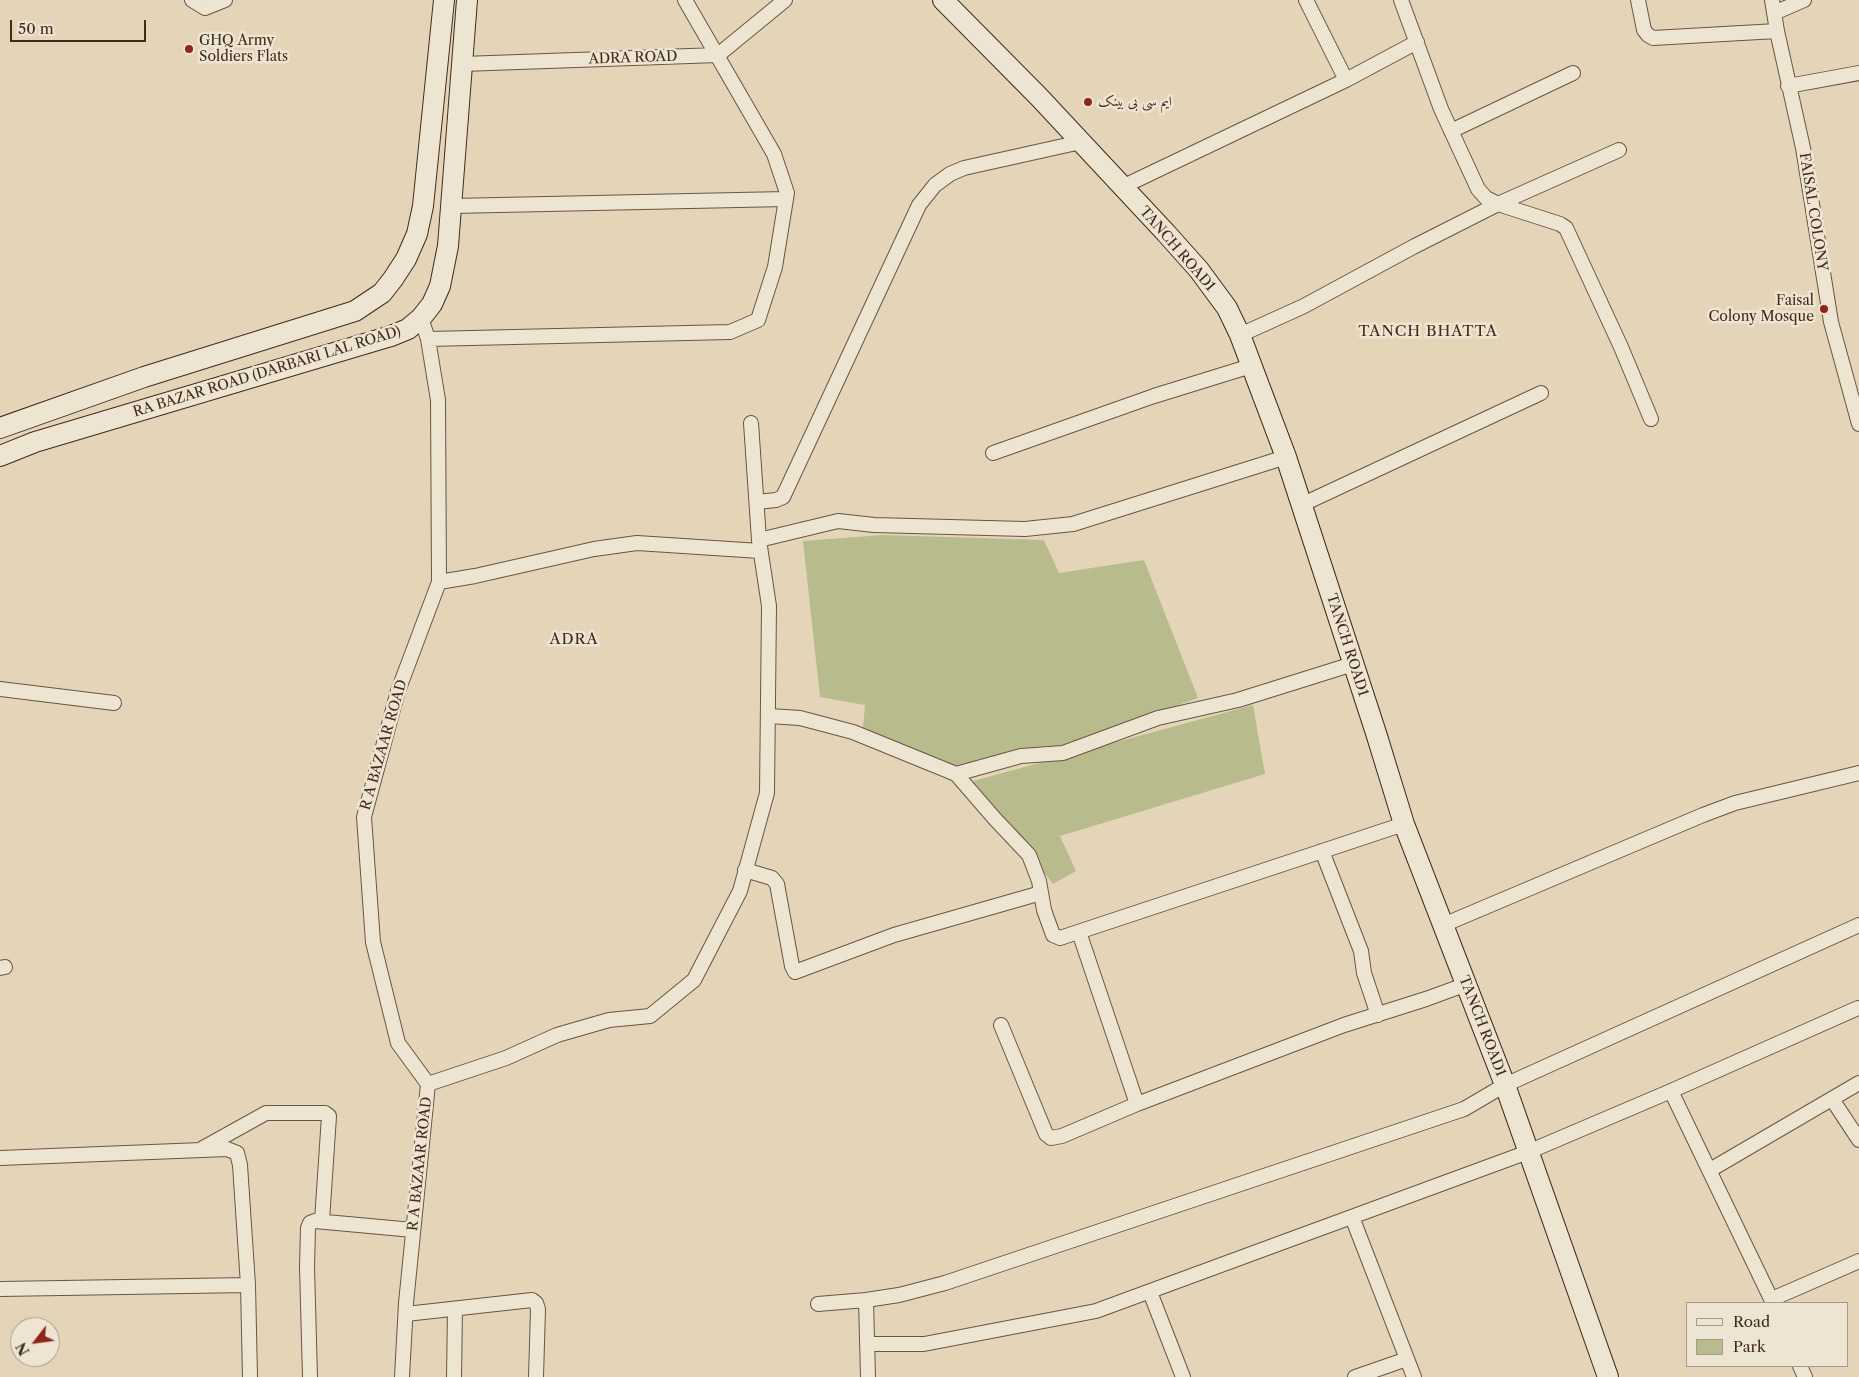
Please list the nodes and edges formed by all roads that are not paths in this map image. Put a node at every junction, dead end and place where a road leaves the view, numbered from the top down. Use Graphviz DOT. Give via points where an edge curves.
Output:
graph roads {
  1 [pos="192,0"];
  2 [pos="225,0"];
  3 [pos="468,0"];
  4 [pos="685,0"];
  5 [pos="784,0"];
  6 [pos="943,0"];
  7 [pos="1306,0"];
  8 [pos="1401,0"];
  9 [pos="1638,0"];
  10 [pos="1804,0"];
  11 [pos="443,1"];
  12 [pos="1773,6"];
  13 [pos="1777,31"];
  14 [pos="1417,42"];
  15 [pos="718,55"];
  16 [pos="462,64"];
  17 [pos="1573,73"];
  18 [pos="1859,73"];
  19 [pos="1346,80"];
  20 [pos="1788,86"];
  21 [pos="1451,131"];
  22 [pos="1080,142"];
  23 [pos="1619,150"];
  24 [pos="1122,187"];
  25 [pos="786,199"];
  26 [pos="1498,204"];
  27 [pos="451,206"];
  28 [pos="421,318"];
  29 [pos="1240,335"];
  30 [pos="428,339"];
  31 [pos="1251,366"];
  32 [pos="1541,393"];
  33 [pos="1651,418"];
  34 [pos="751,423"];
  35 [pos="1859,424"];
  36 [pos="0,428"];
  37 [pos="992,453"];
  38 [pos="0,456"];
  39 [pos="1286,456"];
  40 [pos="756,502"];
  41 [pos="1301,505"];
  42 [pos="760,545"];
  43 [pos="439,582"];
  44 [pos="1353,664"];
  45 [pos="0,689"];
  46 [pos="114,703"];
  47 [pos="769,716"];
  48 [pos="1859,773"];
  49 [pos="956,774"];
  50 [pos="1404,824"];
  51 [pos="1322,851"];
  52 [pos="745,870"];
  53 [pos="1041,893"];
  54 [pos="1443,925"];
  55 [pos="1859,925"];
  56 [pos="1079,932"];
  57 [pos="1467,984"];
  58 [pos="1858,1008"];
  59 [pos="1378,1015"];
  60 [pos="1001,1025"];
  61 [pos="1859,1083"];
  62 [pos="428,1084"];
  63 [pos="1505,1085"];
  64 [pos="1671,1092"];
  65 [pos="1832,1099"];
  66 [pos="1137,1104"];
  67 [pos="1859,1140"];
  68 [pos="200,1150"];
  69 [pos="1528,1152"];
  70 [pos="0,1158"];
  71 [pos="1710,1170"];
  72 [pos="1352,1217"];
  73 [pos="322,1222"];
  74 [pos="414,1230"];
  75 [pos="1859,1261"];
  76 [pos="248,1285"];
  77 [pos="0,1289"];
  78 [pos="1150,1292"];
  79 [pos="866,1300"];
  80 [pos="1772,1301"];
  81 [pos="818,1304"];
  82 [pos="454,1308"];
  83 [pos="406,1314"];
  84 [pos="867,1344"];
  85 [pos="1407,1358"];
  86 [pos="250,1377"];
  87 [pos="310,1377"];
  88 [pos="402,1377"];
  89 [pos="454,1377"];
  90 [pos="536,1377"];
  91 [pos="868,1377"];
  92 [pos="1183,1377"];
  93 [pos="1355,1377"];
  94 [pos="1414,1377"];
  95 [pos="1608,1377"];
  1 -- 2 [label="street" via="205,8"];
  3 -- 16 [label="street, RA BAZAR ROAD (DARBARI LAL ROAD)"];
  4 -- 15 [label="street"];
  5 -- 15 [label="street"];
  6 -- 22 [label="street, TANCH ROAD1"];
  7 -- 19 [label="street"];
  8 -- 14 [label="street"];
  9 -- 13 [label="street" via="1644,30 1653,38"];
  10 -- 12 [label="street"];
  11 -- 36 [label="street" via="424,206 418,234 406,259 382,293 355,311 144,377"];
  12 -- 13 [label="street, FAISAL COLONY"];
  13 -- 20 [label="street, FAISAL COLONY"];
  14 -- 19 [label="street"];
  14 -- 21 [label="street"];
  15 -- 16 [label="street, ADRA ROAD"];
  15 -- 25 [label="street" via="774,154 787,192"];
  16 -- 27 [label="street, RA BAZAR ROAD (DARBARI LAL ROAD)"];
  17 -- 21 [label="street"];
  18 -- 20 [label="street"];
  19 -- 24 [label="street"];
  20 -- 35 [label="street, FAISAL COLONY" via="1803,148 1831,322"];
  21 -- 26 [label="street" via="1478,189"];
  22 -- 24 [label="street, TANCH ROAD1"];
  22 -- 40 [label="street" via="964,168 935,185 919,205 783,497"];
  23 -- 26 [label="street"];
  24 -- 29 [label="street, TANCH ROAD1" via="1199,270 1227,308"];
  25 -- 27 [label="street"];
  25 -- 30 [label="street" via="774,267 758,320 730,332"];
  26 -- 29 [label="street" via="1304,306"];
  26 -- 33 [label="street" via="1566,228"];
  27 -- 28 [label="street, RA BAZAR ROAD (DARBARI LAL ROAD)" via="440,286"];
  28 -- 30 [label="street, R A BAZAAR ROAD"];
  28 -- 38 [label="street, RA BAZAR ROAD (DARBARI LAL ROAD)" via="408,329 391,336 34,442"];
  29 -- 31 [label="street, TANCH ROAD1"];
  30 -- 43 [label="street, R A BAZAAR ROAD" via="438,400"];
  31 -- 37 [label="street"];
  31 -- 39 [label="street, TANCH ROAD1"];
  32 -- 41 [label="street"];
  34 -- 40 [label="street"];
  39 -- 41 [label="street, TANCH ROAD1"];
  39 -- 42 [label="street" via="1073,524 1025,529 838,521"];
  40 -- 42 [label="street"];
  41 -- 44 [label="street, TANCH ROAD1"];
  42 -- 43 [label="street" via="637,543"];
  42 -- 47 [label="street" via="769,606"];
  43 -- 62 [label="street, R A BAZAAR ROAD" via="398,691 364,817 373,942 398,1043"];
  44 -- 49 [label="street" via="1238,700 1158,718 1063,753 1020,756"];
  44 -- 50 [label="street, TANCH ROAD1"];
  45 -- 46 [label="street"];
  47 -- 49 [label="street" via="800,718 853,732"];
  47 -- 52 [label="street" via="767,793"];
  48 -- 54 [label="street" via="1703,814"];
  49 -- 53 [label="street" via="1029,855"];
  50 -- 51 [label="street"];
  50 -- 54 [label="street, TANCH ROAD1"];
  51 -- 56 [label="street"];
  51 -- 59 [label="street" via="1361,951 1364,973"];
  52 -- 53 [label="street" via="772,878 777,884 795,972 894,935"];
  52 -- 62 [label="street" via="740,891 694,980 650,1016 608,1020 557,1035 506,1058"];
  53 -- 56 [label="street" via="1054,935 1060,938"];
  54 -- 57 [label="street, TANCH ROAD1"];
  55 -- 63 [label="street"];
  56 -- 66 [label="street"];
  57 -- 59 [label="street"];
  57 -- 63 [label="street, TANCH ROAD1"];
  58 -- 64 [label="street"];
  59 -- 66 [label="street"];
  60 -- 66 [label="street" via="1046,1134 1052,1138"];
  61 -- 65 [label="street"];
  62 -- 74 [label="street, R A BAZAAR ROAD"];
  63 -- 69 [label="street, TANCH ROAD1"];
  63 -- 79 [label="street" via="1464,1108 964,1277 899,1295"];
  64 -- 69 [label="street"];
  64 -- 71 [label="street"];
  65 -- 67 [label="street"];
  65 -- 71 [label="street"];
  68 -- 70 [label="street"];
  68 -- 73 [label="street" via="266,1113 325,1113 329,1116"];
  68 -- 76 [label="street" via="226,1149 237,1153"];
  69 -- 72 [label="street"];
  69 -- 95 [label="street, TANCH ROAD1"];
  71 -- 80 [label="street"];
  72 -- 78 [label="street"];
  72 -- 85 [label="street"];
  73 -- 74 [label="street"];
  73 -- 87 [label="street" via="310,1223 308,1228"];
  74 -- 83 [label="street, R A BAZAAR ROAD"];
  75 -- 80 [label="street"];
  76 -- 77 [label="street"];
  76 -- 86 [label="street"];
  78 -- 84 [label="street" via="1096,1311 924,1344"];
  78 -- 92 [label="street"];
  79 -- 81 [label="street"];
  79 -- 84 [label="street"];
  82 -- 83 [label="street"];
  82 -- 89 [label="street"];
  82 -- 90 [label="street" via="532,1300 536,1303"];
  83 -- 88 [label="street, R A BAZAAR ROAD"];
  84 -- 91 [label="street"];
  85 -- 93 [label="street"];
  85 -- 94 [label="street"];
}
